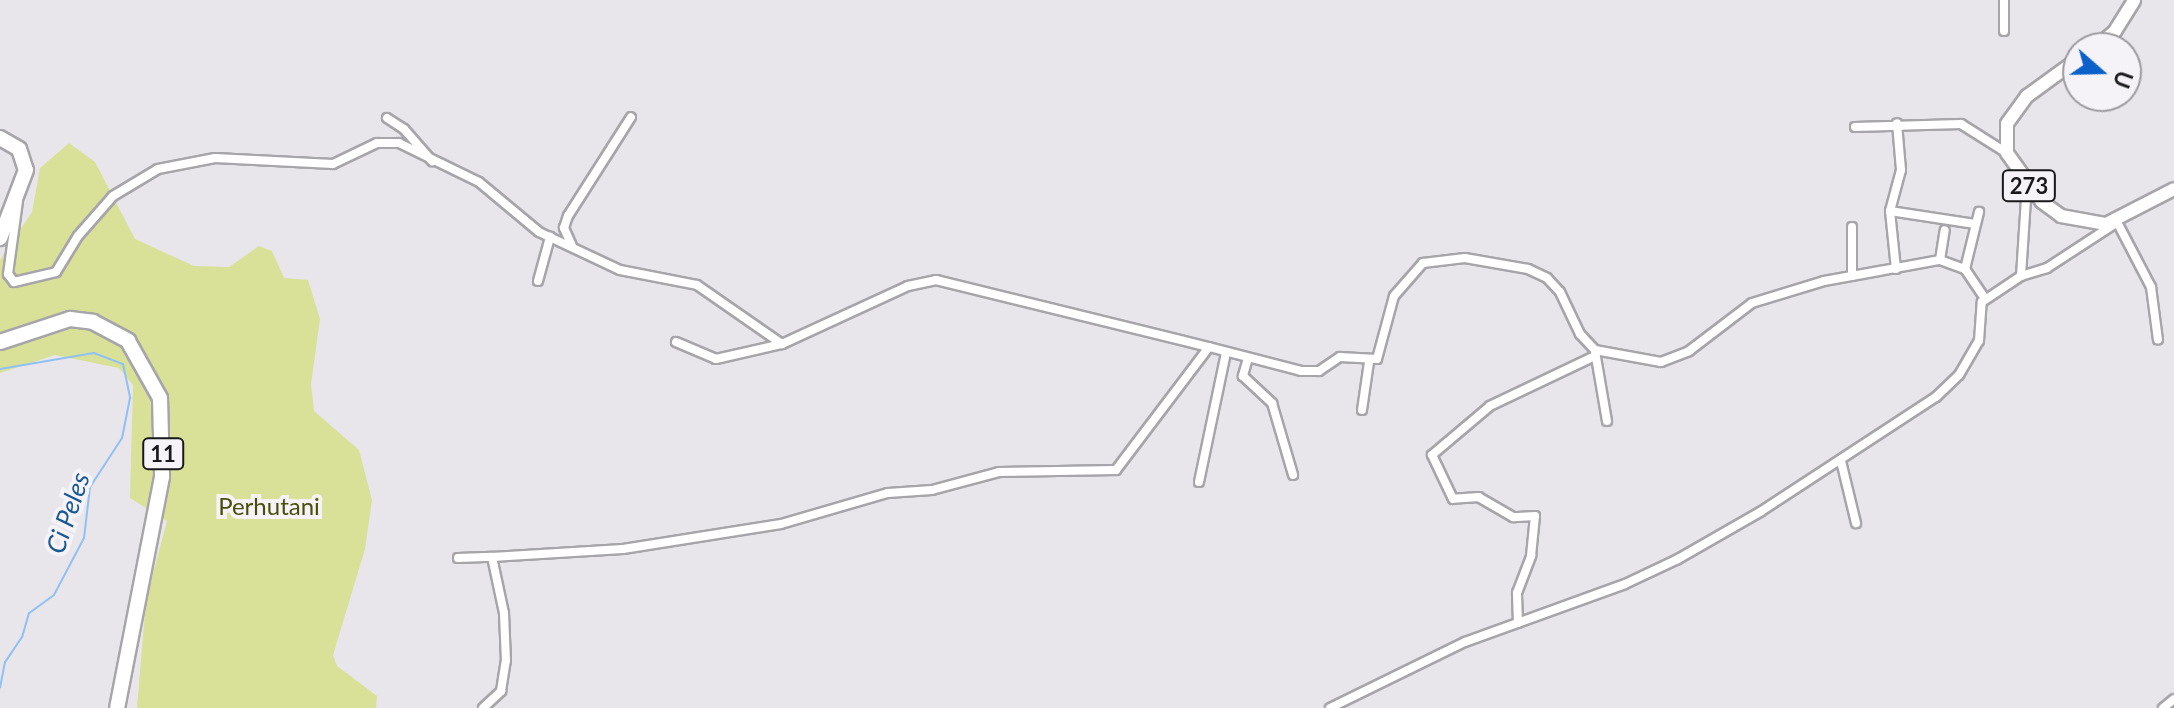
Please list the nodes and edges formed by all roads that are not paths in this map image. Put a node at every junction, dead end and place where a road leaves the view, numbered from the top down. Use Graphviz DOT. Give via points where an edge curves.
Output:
graph roads {
  1 [pos="2004,0"];
  2 [pos="2134,0"];
  3 [pos="2004,31"];
  4 [pos="2114,32"];
  5 [pos="2062,71"];
  6 [pos="631,117"];
  7 [pos="387,118"];
  8 [pos="1897,123"];
  9 [pos="1855,127"];
  10 [pos="0,138"];
  11 [pos="2007,153"];
  12 [pos="435,165"];
  13 [pos="2027,183"];
  14 [pos="2174,189"];
  15 [pos="18,201"];
  16 [pos="1890,211"];
  17 [pos="1979,212"];
  18 [pos="2117,221"];
  19 [pos="1975,224"];
  20 [pos="1852,227"];
  21 [pos="1945,230"];
  22 [pos="550,237"];
  23 [pos="0,238"];
  24 [pos="572,246"];
  25 [pos="1940,260"];
  26 [pos="1896,269"];
  27 [pos="1965,269"];
  28 [pos="1852,276"];
  29 [pos="2021,276"];
  30 [pos="538,281"];
  31 [pos="1985,299"];
  32 [pos="2158,340"];
  33 [pos="0,342"];
  34 [pos="676,342"];
  35 [pos="782,344"];
  36 [pos="1209,347"];
  37 [pos="1226,353"];
  38 [pos="1595,353"];
  39 [pos="1248,358"];
  40 [pos="1369,362"];
  41 [pos="1362,410"];
  42 [pos="1607,421"];
  43 [pos="1841,461"];
  44 [pos="1293,475"];
  45 [pos="1199,482"];
  46 [pos="1856,523"];
  47 [pos="492,557"];
  48 [pos="458,558"];
  49 [pos="1518,623"];
  50 [pos="2174,699"];
  51 [pos="117,708"];
  52 [pos="483,708"];
  53 [pos="1330,708"];
  54 [pos="2163,708"];
  1 -- 3 [label="street"];
  2 -- 4 [label="main road"];
  5 -- 11 [label="main road, 273" via="2015,108 2007,124"];
  6 -- 24 [label="street" via="568,216 564,228"];
  7 -- 12 [label="street" via="404,129"];
  8 -- 9 [label="street"];
  8 -- 11 [label="street" via="1961,124"];
  8 -- 16 [label="street" via="1901,170"];
  10 -- 15 [label="highway" via="19,149 26,161"];
  11 -- 13 [label="main road, 273"];
  12 -- 15 [label="street" via="392,143 377,143 333,164 215,158 158,169 113,196 56,272 14,282 8,274"];
  12 -- 22 [label="street" via="479,182 499,203"];
  13 -- 18 [label="main road, 273" via="2055,213 2092,222"];
  13 -- 29 [label="street"];
  14 -- 18 [label="main road"];
  15 -- 23 [label="highway"];
  16 -- 19 [label="street"];
  16 -- 26 [label="street"];
  17 -- 19 [label="street"];
  18 -- 29 [label="street" via="2047,268"];
  18 -- 32 [label="street" via="2151,287"];
  19 -- 27 [label="street"];
  20 -- 28 [label="street"];
  21 -- 25 [label="street"];
  22 -- 24 [label="street"];
  22 -- 30 [label="street"];
  24 -- 35 [label="street" via="620,270 697,285"];
  25 -- 26 [label="street"];
  25 -- 27 [label="street"];
  26 -- 28 [label="street"];
  27 -- 31 [label="street"];
  28 -- 38 [label="street" via="1771,294 1669,360"];
  29 -- 31 [label="street"];
  31 -- 43 [label="street" via="1979,341 1959,375 1936,397"];
  33 -- 51 [label="highway, 11" via="70,319 93,322 128,341 160,398 162,477"];
  34 -- 35 [label="street" via="716,359"];
  35 -- 36 [label="street" via="908,286 936,280"];
  36 -- 37 [label="street"];
  36 -- 47 [label="street" via="1116,470 999,472 932,490 888,493 781,524 623,549"];
  37 -- 39 [label="street"];
  37 -- 45 [label="street"];
  38 -- 40 [label="street" via="1547,278 1510,263 1465,258 1413,268 1394,296 1382,350"];
  38 -- 42 [label="street"];
  38 -- 49 [label="street" via="1490,406 1432,455 1453,499 1476,496 1513,517 1534,516 1531,556 1517,593"];
  39 -- 40 [label="street" via="1310,371 1322,370 1340,357"];
  39 -- 44 [label="street" via="1243,376 1272,403"];
  40 -- 41 [label="street"];
  43 -- 46 [label="street"];
  43 -- 49 [label="street" via="1658,569"];
  47 -- 48 [label="street"];
  47 -- 52 [label="street" via="504,613 506,661 501,691"];
  49 -- 53 [label="street" via="1452,648"];
  50 -- 54 [label="street"];
}
